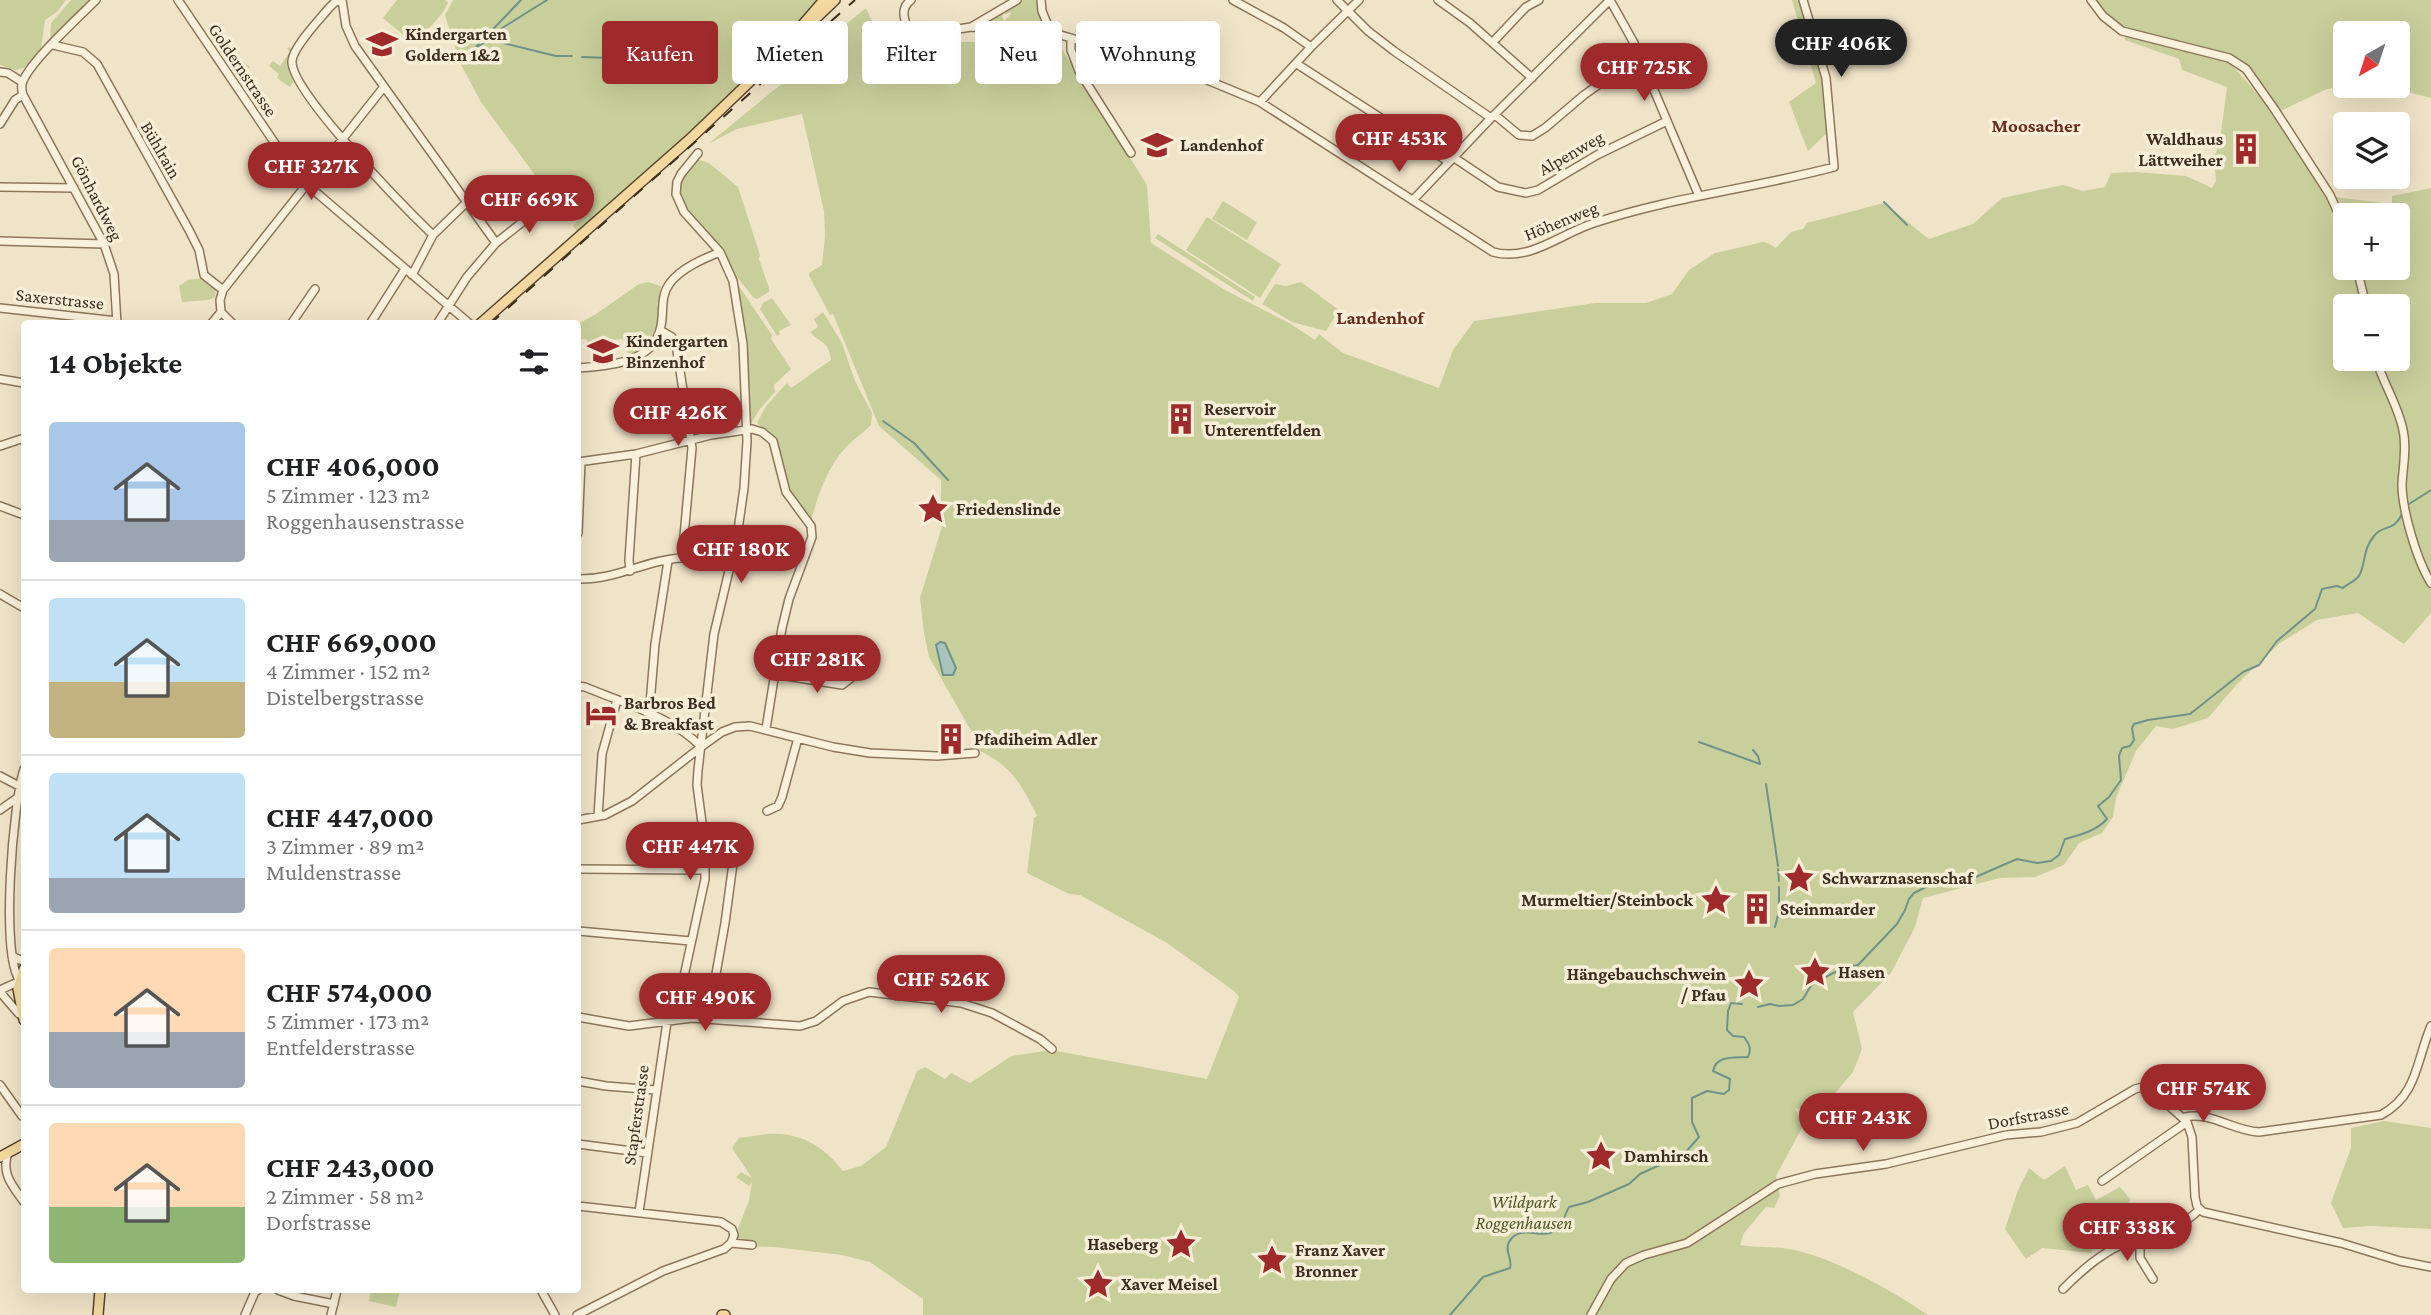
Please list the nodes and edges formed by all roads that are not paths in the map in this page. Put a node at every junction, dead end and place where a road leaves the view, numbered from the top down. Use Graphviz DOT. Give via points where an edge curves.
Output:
graph roads {
  1 [pos="96,0"];
  2 [pos="178,0"];
  3 [pos="342,0"];
  4 [pos="824,0"];
  5 [pos="835,0"];
  6 [pos="911,0"];
  7 [pos="1017,0"];
  8 [pos="1041,0"];
  9 [pos="1233,0"];
  10 [pos="1337,0"];
  11 [pos="1359,0"];
  12 [pos="1438,0"];
  13 [pos="1539,0"];
  14 [pos="1610,0"];
  15 [pos="1803,0"];
  16 [pos="2091,0"];
  17 [pos="1527,2"];
  18 [pos="1348,11"];
  19 [pos="807,21"];
  20 [pos="814,21"];
  21 [pos="906,21"];
  22 [pos="1046,21"];
  23 [pos="971,27"];
  24 [pos="975,27"];
  25 [pos="961,28"];
  26 [pos="1062,36"];
  27 [pos="1071,38"];
  28 [pos="1493,43"];
  29 [pos="53,45"];
  30 [pos="1311,47"];
  31 [pos="1640,55"];
  32 [pos="1297,64"];
  33 [pos="0,72"];
  34 [pos="1532,78"];
  35 [pos="22,82"];
  36 [pos="746,84"];
  37 [pos="383,88"];
  38 [pos="23,95"];
  39 [pos="1260,102"];
  40 [pos="1493,116"];
  41 [pos="1667,121"];
  42 [pos="0,124"];
  43 [pos="342,139"];
  44 [pos="698,153"];
  45 [pos="1131,153"];
  46 [pos="1451,159"];
  47 [pos="306,186"];
  48 [pos="0,187"];
  49 [pos="74,188"];
  50 [pos="1699,196"];
  51 [pos="1413,200"];
  52 [pos="466,203"];
  53 [pos="2334,203"];
  54 [pos="545,204"];
  55 [pos="433,235"];
  56 [pos="0,241"];
  57 [pos="496,243"];
  58 [pos="104,244"];
  59 [pos="720,252"];
  60 [pos="405,270"];
  61 [pos="412,275"];
  62 [pos="314,289"];
  63 [pos="223,290"];
  64 [pos="449,306"];
  65 [pos="0,308"];
  66 [pos="221,312"];
  67 [pos="100,320"];
  68 [pos="117,320"];
  69 [pos="214,320"];
  70 [pos="229,320"];
  71 [pos="294,320"];
  72 [pos="373,320"];
  73 [pos="440,320"];
  74 [pos="465,320"];
  75 [pos="485,320"];
  76 [pos="660,330"];
  77 [pos="581,368"];
  78 [pos="2381,371"];
  79 [pos="0,379"];
  80 [pos="21,382"];
  81 [pos="747,430"];
  82 [pos="21,439"];
  83 [pos="691,440"];
  84 [pos="0,446"];
  85 [pos="636,454"];
  86 [pos="581,462"];
  87 [pos="0,506"];
  88 [pos="21,514"];
  89 [pos="682,558"];
  90 [pos="668,561"];
  91 [pos="731,565"];
  92 [pos="630,571"];
  93 [pos="581,579"];
  94 [pos="2431,583"];
  95 [pos="0,594"];
  96 [pos="21,606"];
  97 [pos="774,674"];
  98 [pos="851,678"];
  99 [pos="581,687"];
  100 [pos="617,700"];
  101 [pos="646,712"];
  102 [pos="766,729"];
  103 [pos="798,738"];
  104 [pos="701,747"];
  105 [pos="975,753"];
  106 [pos="0,776"];
  107 [pos="21,779"];
  108 [pos="19,786"];
  109 [pos="18,798"];
  110 [pos="0,810"];
  111 [pos="767,811"];
  112 [pos="598,816"];
  113 [pos="581,819"];
  114 [pos="739,838"];
  115 [pos="581,869"];
  116 [pos="704,870"];
  117 [pos="581,931"];
  118 [pos="691,941"];
  119 [pos="12,956"];
  120 [pos="21,960"];
  121 [pos="21,978"];
  122 [pos="20,981"];
  123 [pos="0,991"];
  124 [pos="21,1005"];
  125 [pos="21,1015"];
  126 [pos="581,1018"];
  127 [pos="676,1018"];
  128 [pos="708,1019"];
  129 [pos="667,1022"];
  130 [pos="2431,1026"];
  131 [pos="1052,1049"];
  132 [pos="581,1082"];
  133 [pos="0,1085"];
  134 [pos="656,1090"];
  135 [pos="14,1105"];
  136 [pos="5,1111"];
  137 [pos="21,1115"];
  138 [pos="2186,1120"];
  139 [pos="581,1143"];
  140 [pos="21,1146"];
  141 [pos="647,1153"];
  142 [pos="4,1154"];
  143 [pos="2102,1181"];
  144 [pos="21,1198"];
  145 [pos="581,1206"];
  146 [pos="2199,1210"];
  147 [pos="639,1212"];
  148 [pos="2140,1238"];
  149 [pos="731,1243"];
  150 [pos="752,1245"];
  151 [pos="2431,1267"];
  152 [pos="2153,1279"];
  153 [pos="2063,1289"];
  154 [pos="100,1293"];
  155 [pos="255,1293"];
  156 [pos="286,1293"];
  157 [pos="336,1293"];
  158 [pos="543,1293"];
  159 [pos="334,1304"];
  160 [pos="98,1315"];
  161 [pos="245,1315"];
  162 [pos="331,1315"];
  163 [pos="555,1315"];
  164 [pos="577,1315"];
  165 [pos="1591,1315"];
  1 -- 29 [label="street"];
  2 -- 47 [label="street, Goldernstrasse" via="281,156"];
  3 -- 37 [label="street" via="351,40"];
  3 -- 43 [label="street" via="329,8 296,49 292,64 295,75"];
  4 -- 19 [label="main road"];
  5 -- 20 [label="main road"];
  6 -- 21 [label="street" via="904,6"];
  7 -- 23 [label="street"];
  8 -- 22 [label="street"];
  9 -- 30 [label="street"];
  10 -- 18 [label="street"];
  11 -- 18 [label="street"];
  12 -- 28 [label="street"];
  13 -- 17 [label="street"];
  14 -- 31 [label="street"];
  14 -- 34 [label="street"];
  15 -- 50 [label="street, Höhenweg" via="1826,78 1834,167"];
  16 -- 53 [label="street" via="2122,31 2229,58 2246,69"];
  17 -- 28 [label="street"];
  18 -- 30 [label="street"];
  18 -- 40 [label="street" via="1394,51"];
  23 -- 24 [label="street, Höhenweg"];
  23 -- 25 [label="street"];
  26 -- 27 [label="street, Höhenweg"];
  27 -- 39 [label="street, Höhenweg" via="1200,77"];
  27 -- 45 [label="street" via="1079,71"];
  28 -- 34 [label="street"];
  29 -- 35 [label="street"];
  29 -- 63 [label="street, Bühlrain" via="83,52 97,64 189,230 204,275"];
  30 -- 32 [label="street"];
  31 -- 40 [label="street" via="1532,136 1519,135"];
  31 -- 41 [label="street"];
  32 -- 39 [label="street"];
  32 -- 46 [label="street, Alpenweg"];
  33 -- 35 [label="street"];
  34 -- 40 [label="street"];
  35 -- 38 [label="street"];
  36 -- 75 [label="main road"];
  37 -- 43 [label="street"];
  37 -- 52 [label="street"];
  38 -- 42 [label="street"];
  38 -- 49 [label="street, Gönhardweg"];
  39 -- 51 [label="street, Höhenweg"];
  40 -- 46 [label="street"];
  41 -- 46 [label="street, Alpenweg" via="1525,193 1498,187"];
  41 -- 50 [label="street"];
  43 -- 47 [label="street"];
  43 -- 55 [label="street"];
  44 -- 59 [label="street" via="677,182 677,199"];
  46 -- 51 [label="street"];
  47 -- 60 [label="street, Goldernstrasse"];
  47 -- 63 [label="street"];
  48 -- 49 [label="street"];
  49 -- 58 [label="street, Gönhardweg"];
  50 -- 51 [label="street, Höhenweg" via="1591,224 1514,256 1493,252"];
  52 -- 55 [label="street"];
  52 -- 57 [label="street"];
  54 -- 57 [label="street"];
  55 -- 61 [label="street"];
  56 -- 58 [label="street"];
  57 -- 64 [label="street" via="467,276"];
  58 -- 68 [label="street, Gönhardweg" via="114,274"];
  59 -- 76 [label="street" via="669,283"];
  59 -- 81 [label="street" via="733,281 740,319"];
  60 -- 61 [label="street, Goldernstrasse"];
  60 -- 72 [label="street"];
  61 -- 64 [label="street, Goldernstrasse"];
  62 -- 71 [label="street"];
  63 -- 66 [label="street"];
  64 -- 73 [label="street"];
  64 -- 74 [label="street, Goldernstrasse"];
  65 -- 67 [label="street, Saxerstrasse"];
  66 -- 69 [label="street"];
  66 -- 70 [label="street"];
  76 -- 77 [label="street" via="647,349 626,362"];
  76 -- 83 [label="street" via="676,345"];
  78 -- 94 [label="street" via="2404,433 2402,487"];
  79 -- 80 [label="street"];
  81 -- 83 [label="street"];
  81 -- 91 [label="street" via="744,488"];
  81 -- 97 [label="street" via="762,432 773,441 786,492 812,531 789,599"];
  82 -- 84 [label="street"];
  83 -- 85 [label="street"];
  83 -- 89 [label="street"];
  85 -- 86 [label="street"];
  85 -- 92 [label="street"];
  87 -- 88 [label="street"];
  89 -- 90 [label="street"];
  89 -- 91 [label="street"];
  90 -- 92 [label="street"];
  90 -- 101 [label="street"];
  91 -- 104 [label="street" via="714,634"];
  92 -- 93 [label="street"];
  95 -- 96 [label="street"];
  97 -- 98 [label="street" via="842,685"];
  97 -- 102 [label="street"];
  99 -- 100 [label="street"];
  100 -- 101 [label="street"];
  100 -- 112 [label="street" via="602,754"];
  101 -- 104 [label="street" via="681,730"];
  102 -- 103 [label="street"];
  102 -- 104 [label="street" via="736,727"];
  103 -- 105 [label="street" via="870,753"];
  103 -- 111 [label="street" via="782,797 778,806"];
  104 -- 112 [label="street" via="632,801"];
  104 -- 116 [label="street" via="697,785"];
  106 -- 108 [label="street"];
  107 -- 108 [label="street"];
  108 -- 109 [label="street"];
  109 -- 110 [label="street"];
  109 -- 119 [label="street" via="10,903"];
  112 -- 113 [label="street"];
  114 -- 128 [label="street"];
  115 -- 116 [label="street"];
  116 -- 118 [label="street"];
  117 -- 118 [label="street"];
  118 -- 127 [label="street"];
  119 -- 120 [label="street"];
  119 -- 122 [label="street"];
  121 -- 122 [label="main road"];
  122 -- 123 [label="street"];
  122 -- 124 [label="main road"];
  123 -- 125 [label="street"];
  126 -- 129 [label="street" via="629,1026"];
  127 -- 128 [label="street"];
  127 -- 129 [label="street"];
  128 -- 131 [label="street" via="800,1026 869,992 982,1009"];
  129 -- 134 [label="street, Stapferstrasse"];
  130 -- 138 [label="street" via="2414,1080 2396,1105 2381,1115 2259,1132 2199,1115"];
  132 -- 134 [label="street"];
  133 -- 135 [label="street"];
  134 -- 141 [label="street, Stapferstrasse"];
  135 -- 136 [label="street"];
  135 -- 137 [label="street"];
  138 -- 143 [label="street"];
  138 -- 146 [label="street" via="2192,1137"];
  138 -- 165 [label="street, Dorfstrasse" via="2151,1087 2141,1086 2077,1124 1777,1184 1686,1243 1626,1263 1611,1279"];
  139 -- 141 [label="street"];
  140 -- 142 [label="main road"];
  141 -- 147 [label="street, Stapferstrasse"];
  142 -- 144 [label="street" via="6,1178"];
  145 -- 147 [label="street"];
  146 -- 148 [label="street" via="2180,1226"];
  146 -- 151 [label="street"];
  147 -- 149 [label="street" via="721,1222 732,1229"];
  148 -- 152 [label="street" via="2140,1258"];
  148 -- 153 [label="street" via="2096,1260"];
  149 -- 150 [label="street"];
  149 -- 164 [label="street"];
  154 -- 160 [label="main road"];
  155 -- 161 [label="street"];
  156 -- 159 [label="street"];
  157 -- 159 [label="street"];
  158 -- 163 [label="street"];
  159 -- 162 [label="street"];
}
